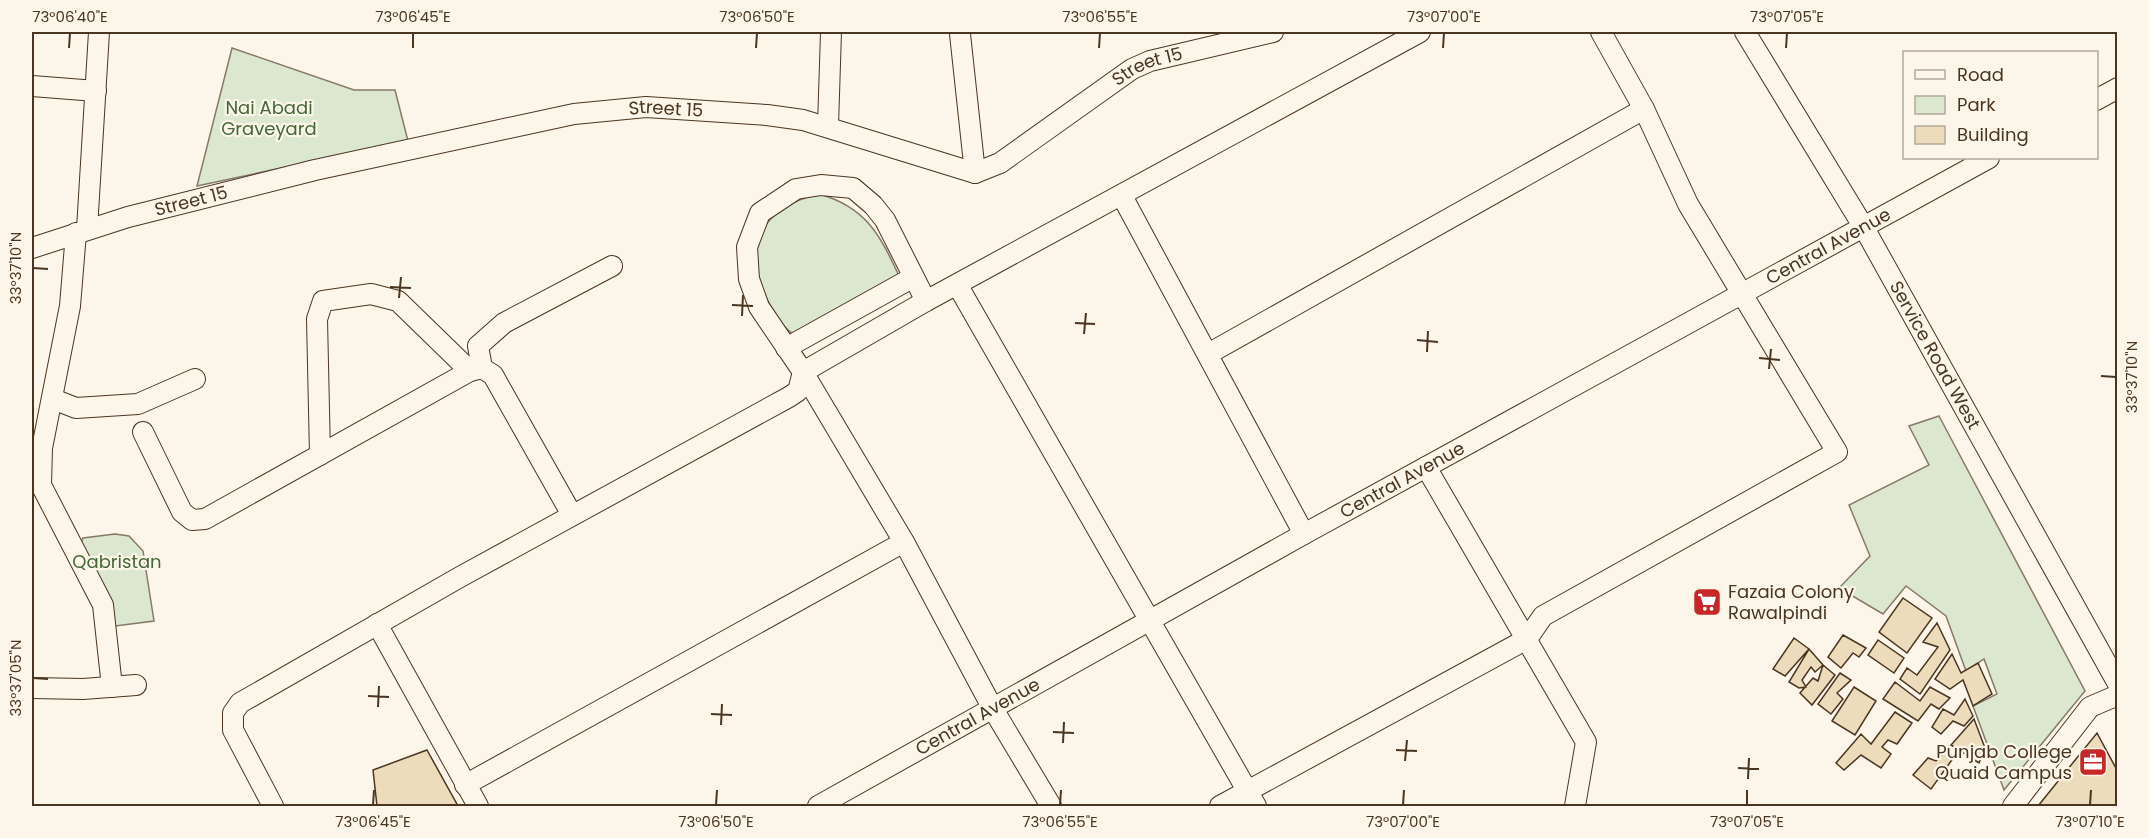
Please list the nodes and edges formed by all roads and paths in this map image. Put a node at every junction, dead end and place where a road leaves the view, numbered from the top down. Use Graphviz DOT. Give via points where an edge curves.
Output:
graph roads {
  1 [pos="99,32"];
  2 [pos="831,32"];
  3 [pos="1273,32"];
  4 [pos="1419,32"];
  5 [pos="1601,32"];
  6 [pos="1745,32"];
  7 [pos="960,34"];
  8 [pos="32,86"];
  9 [pos="2118,88"];
  10 [pos="96,91"];
  11 [pos="2098,99"];
  12 [pos="1644,109"];
  13 [pos="828,126"];
  14 [pos="1987,159"];
  15 [pos="975,173"];
  16 [pos="1122,196"];
  17 [pos="1863,226"];
  18 [pos="81,231"];
  19 [pos="32,248"];
  20 [pos="612,266"];
  21 [pos="912,278"];
  22 [pos="958,286"];
  23 [pos="1740,294"];
  24 [pos="926,301"];
  25 [pos="786,348"];
  26 [pos="1208,354"];
  27 [pos="476,370"];
  28 [pos="803,372"];
  29 [pos="195,379"];
  30 [pos="53,399"];
  31 [pos="143,432"];
  32 [pos="320,454"];
  33 [pos="1426,467"];
  34 [pos="36,487"];
  35 [pos="572,515"];
  36 [pos="1304,534"];
  37 [pos="904,542"];
  38 [pos="1151,620"];
  39 [pos="377,624"];
  40 [pos="1527,639"];
  41 [pos="2118,684"];
  42 [pos="136,686"];
  43 [pos="112,687"];
  44 [pos="32,688"];
  45 [pos="2118,695"];
  46 [pos="993,709"];
  47 [pos="465,785"];
  48 [pos="1252,799"];
  49 [pos="842,801"];
  50 [pos="273,807"];
  51 [pos="478,807"];
  52 [pos="818,807"];
  53 [pos="1051,807"];
  54 [pos="1220,807"];
  55 [pos="1575,807"];
  56 [pos="2013,807"];
  1 -- 10 [label="street"];
  2 -- 13 [label="street"];
  3 -- 15 [label="street, Street 15" via="1150,61 1132,69 1000,163"];
  4 -- 16 [label="street"];
  5 -- 12 [label="street"];
  6 -- 17 [label="street, Service Road West"];
  7 -- 15 [label="street"];
  8 -- 10 [label="street"];
  9 -- 11 [label="street"];
  10 -- 18 [label="street"];
  12 -- 23 [label="street" via="1688,204"];
  12 -- 26 [label="street"];
  13 -- 15 [label="street, Street 15"];
  13 -- 18 [label="street, Street 15" via="767,115 690,109 646,107 574,114 235,189"];
  14 -- 17 [label="street, Central Avenue"];
  16 -- 22 [label="street"];
  16 -- 26 [label="street"];
  17 -- 23 [label="street, Central Avenue"];
  17 -- 41 [label="street, Service Road West"];
  18 -- 19 [label="street, Street 15"];
  18 -- 30 [label="street"];
  20 -- 27 [label="street" via="504,323 478,346"];
  21 -- 24 [label="street"];
  21 -- 25 [label="street"];
  21 -- 25 [label="street" via="885,220 853,188 821,185 796,189 760,213 747,247 749,279 759,307"];
  22 -- 24 [label="street"];
  22 -- 38 [label="street"];
  23 -- 33 [label="street, Central Avenue"];
  23 -- 40 [label="street" via="1837,452 1544,616"];
  24 -- 28 [label="street"];
  25 -- 28 [label="street"];
  26 -- 36 [label="street"];
  27 -- 32 [label="street"];
  27 -- 32 [label="street" via="398,301 371,294 323,301 317,319"];
  27 -- 35 [label="street" via="493,375"];
  28 -- 35 [label="street" via="798,391 789,397"];
  28 -- 37 [label="street"];
  29 -- 30 [label="street" via="138,404 76,408"];
  30 -- 34 [label="street"];
  31 -- 32 [label="street" via="182,512 192,520 205,519"];
  33 -- 36 [label="street, Central Avenue"];
  33 -- 40 [label="street"];
  34 -- 43 [label="street" via="103,604"];
  35 -- 39 [label="street"];
  36 -- 38 [label="street, Central Avenue"];
  37 -- 46 [label="street"];
  37 -- 47 [label="street"];
  38 -- 46 [label="street, Central Avenue"];
  38 -- 48 [label="street"];
  39 -- 47 [label="street"];
  39 -- 50 [label="street" via="240,703 233,713 233,730"];
  40 -- 48 [label="street"];
  40 -- 55 [label="street" via="1586,742"];
  42 -- 43 [label="street"];
  43 -- 44 [label="street"];
  45 -- 56 [label="street" via="2090,707"];
  46 -- 49 [label="street, Central Avenue"];
  46 -- 53 [label="street"];
  47 -- 51 [label="street"];
  48 -- 54 [label="street"];
  49 -- 52 [label="street, Central Avenue"];
}
